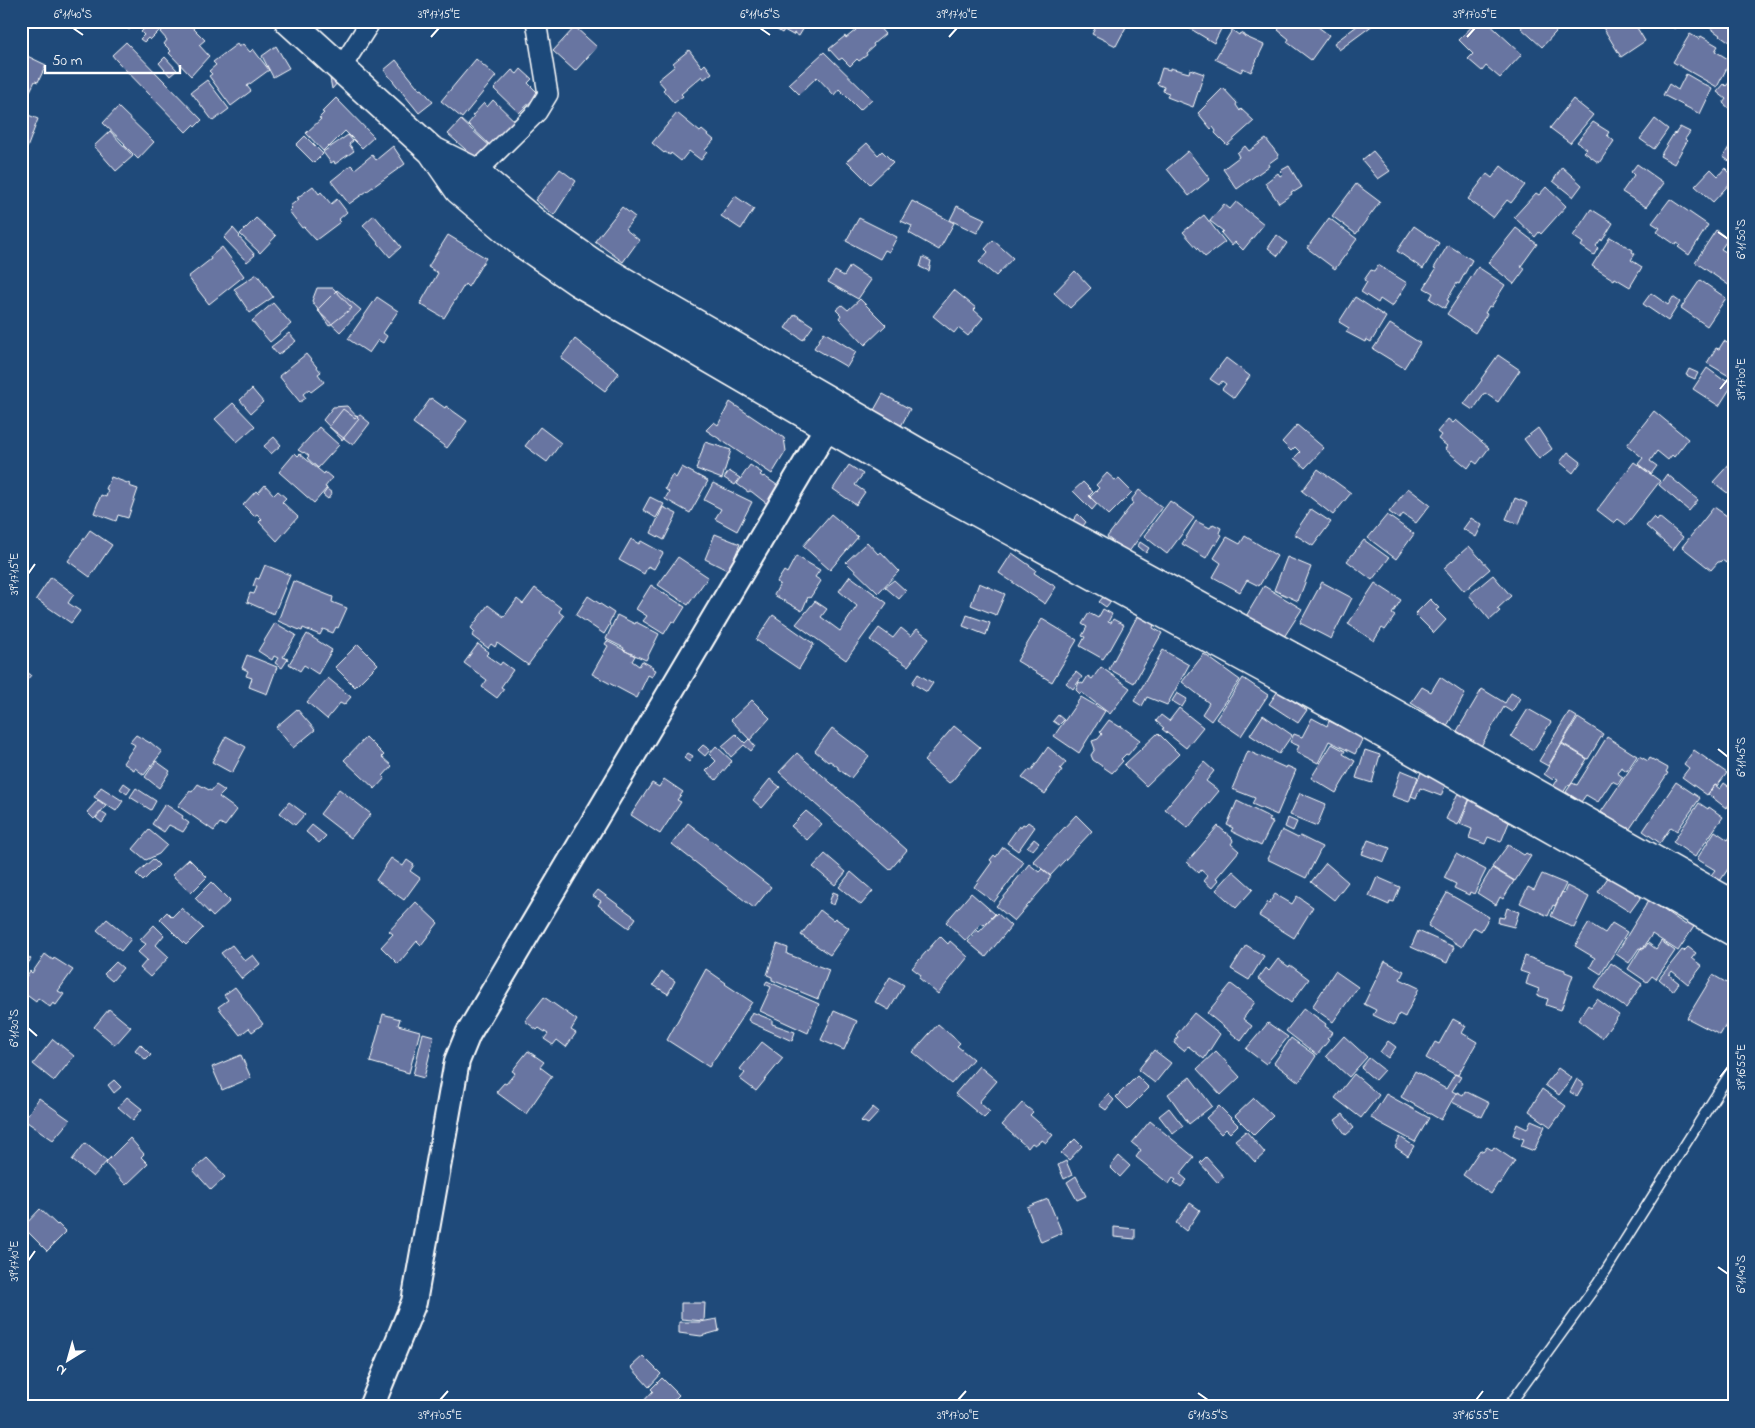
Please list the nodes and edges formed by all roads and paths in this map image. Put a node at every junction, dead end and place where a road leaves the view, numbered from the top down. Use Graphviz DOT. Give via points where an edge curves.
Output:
graph roads {
  1 [pos="289,21"];
  2 [pos="371,21"];
  3 [pos="536,21"];
  4 [pos="341,68"];
  5 [pos="467,181"];
  6 [pos="833,417"];
  7 [pos="1734,905"];
  8 [pos="1734,932"];
  9 [pos="1734,1067"];
  10 [pos="370,1407"];
  11 [pos="1508,1407"];
  1 -- 4 [label="main road"];
  2 -- 4 [label="street"];
  3 -- 5 [label="street" via="548,94 537,112"];
  4 -- 5 [label="main road"];
  5 -- 6 [label="main road"];
  6 -- 7 [label="main road" via="935,462 1353,690"];
  6 -- 8 [label="main road" via="924,483 1341,710"];
  6 -- 10 [label="street" via="468,1034 457,1060 414,1302"];
  9 -- 11 [label="lane" via="1598,1283"];
}
